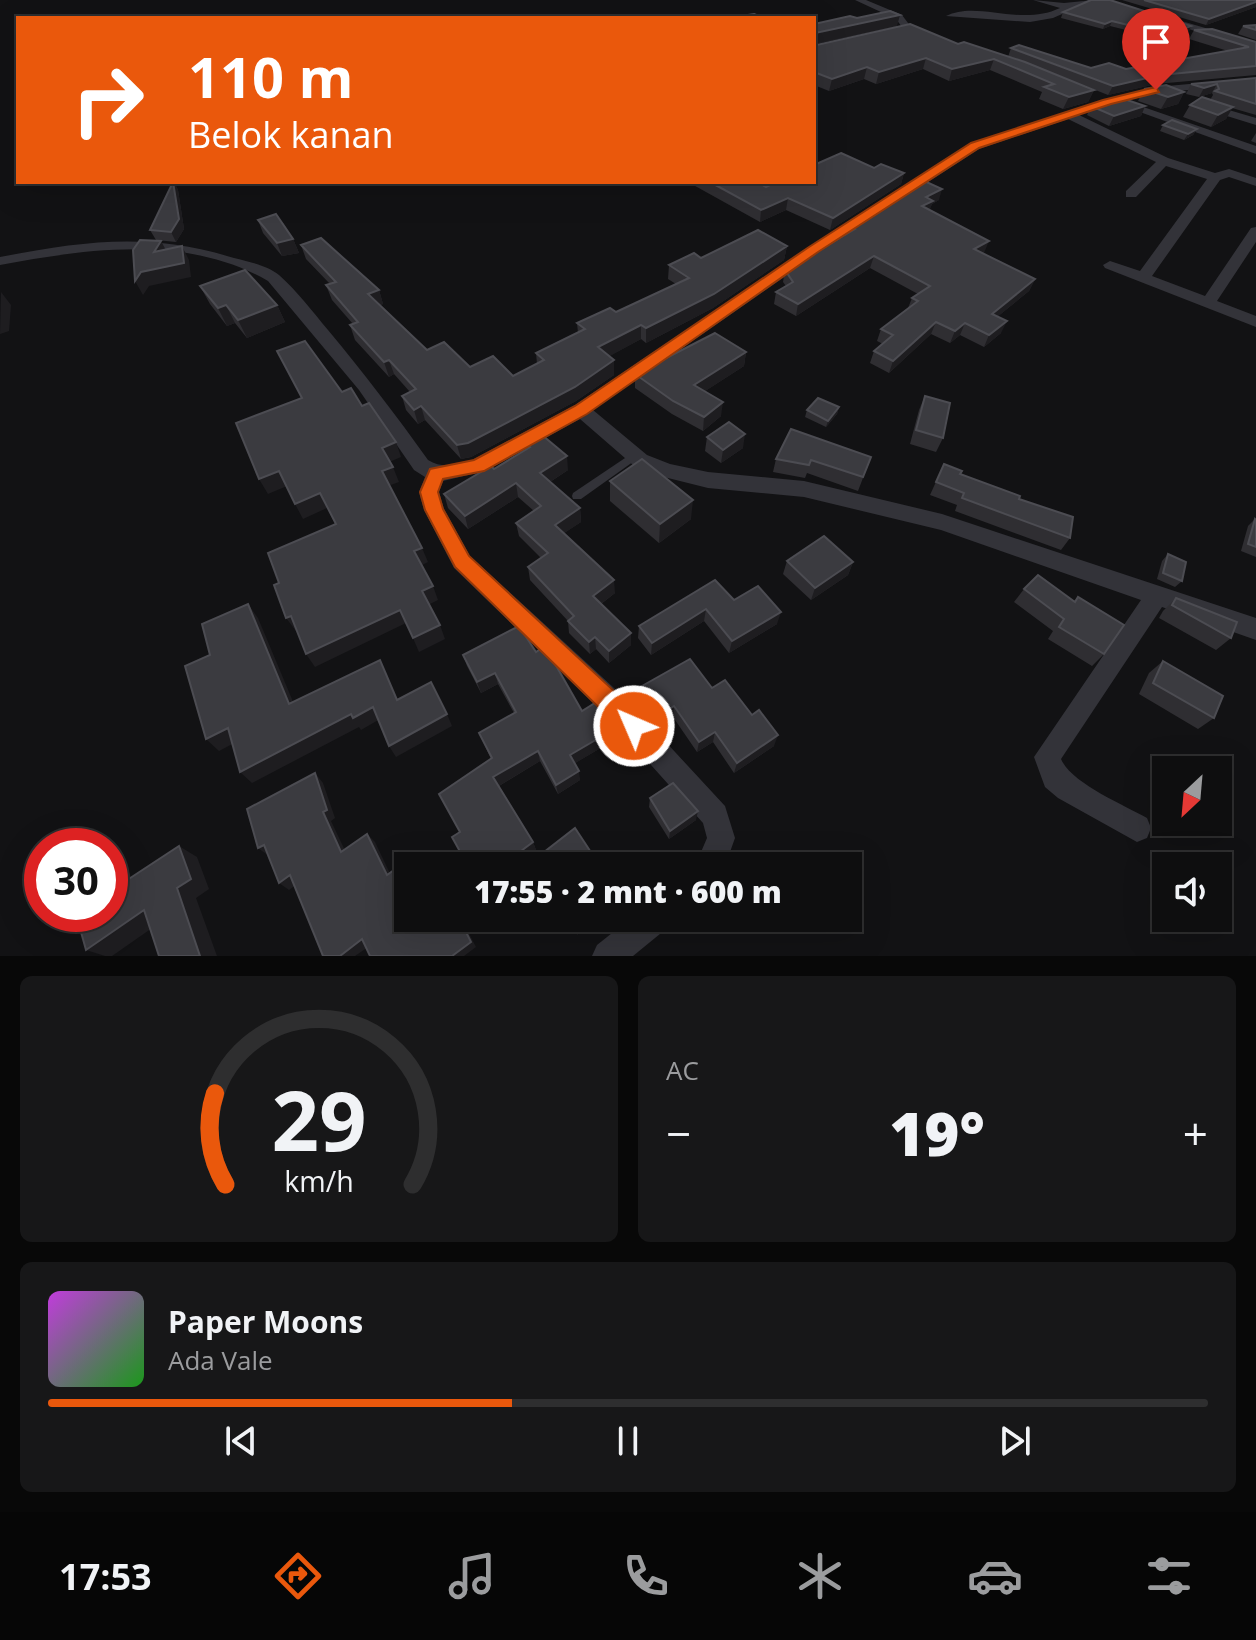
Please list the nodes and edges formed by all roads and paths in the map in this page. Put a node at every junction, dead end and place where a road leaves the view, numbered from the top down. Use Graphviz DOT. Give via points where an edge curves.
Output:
graph roads {
  1 [pos="859,0"];
  2 [pos="1037,0"];
  3 [pos="1090,0"];
  4 [pos="1072,6"];
  5 [pos="951,16"];
  6 [pos="1158,17"];
  7 [pos="908,29"];
  8 [pos="892,32"];
  9 [pos="943,42"];
  10 [pos="1256,46"];
  11 [pos="1252,83"];
  12 [pos="1156,90"];
  13 [pos="1105,100"];
  14 [pos="1070,115"];
  15 [pos="1256,122"];
  16 [pos="1256,150"];
  17 [pos="1164,161"];
  18 [pos="1215,177"];
  19 [pos="1256,182"];
  20 [pos="1131,194"];
  21 [pos="1256,231"];
  22 [pos="0,261"];
  23 [pos="1110,265"];
  24 [pos="1143,278"];
  25 [pos="1208,303"];
  26 [pos="1256,322"];
  27 [pos="581,410"];
  28 [pos="634,456"];
  29 [pos="436,474"];
  30 [pos="577,496"];
  31 [pos="1158,594"];
  32 [pos="1256,629"];
  33 [pos="1137,828"];
  34 [pos="716,852"];
  35 [pos="638,932"];
  36 [pos="608,956"];
  1 -- 7 [label="street" via="899,17"];
  2 -- 4 [label="street"];
  3 -- 4 [label="street"];
  4 -- 5 [label="street" via="1044,18"];
  6 -- 10 [label="street"];
  7 -- 8 [label="street"];
  7 -- 9 [label="street"];
  11 -- 12 [label="street"];
  12 -- 13 [label="street"];
  12 -- 15 [label="street"];
  13 -- 14 [label="street"];
  13 -- 16 [label="street"];
  14 -- 17 [label="street"];
  14 -- 27 [label="street" via="975,146 948,161"];
  17 -- 18 [label="street"];
  17 -- 20 [label="street"];
  18 -- 19 [label="street" via="1229,173"];
  18 -- 24 [label="street"];
  21 -- 25 [label="street"];
  22 -- 29 [label="street" via="81,246 132,244 199,252 261,271 307,315 421,465"];
  23 -- 24 [label="street"];
  24 -- 25 [label="street"];
  25 -- 26 [label="street"];
  27 -- 28 [label="street"];
  27 -- 29 [label="street" via="478,466"];
  28 -- 30 [label="lane"];
  28 -- 31 [label="street" via="667,471 708,480 804,489 942,522"];
  29 -- 34 [label="street" via="429,492 434,510 462,562 617,708 715,816 721,838"];
  31 -- 32 [label="street"];
  31 -- 33 [label="street" via="1047,757 1055,777 1068,788"];
  35 -- 36 [label="street"];
}
